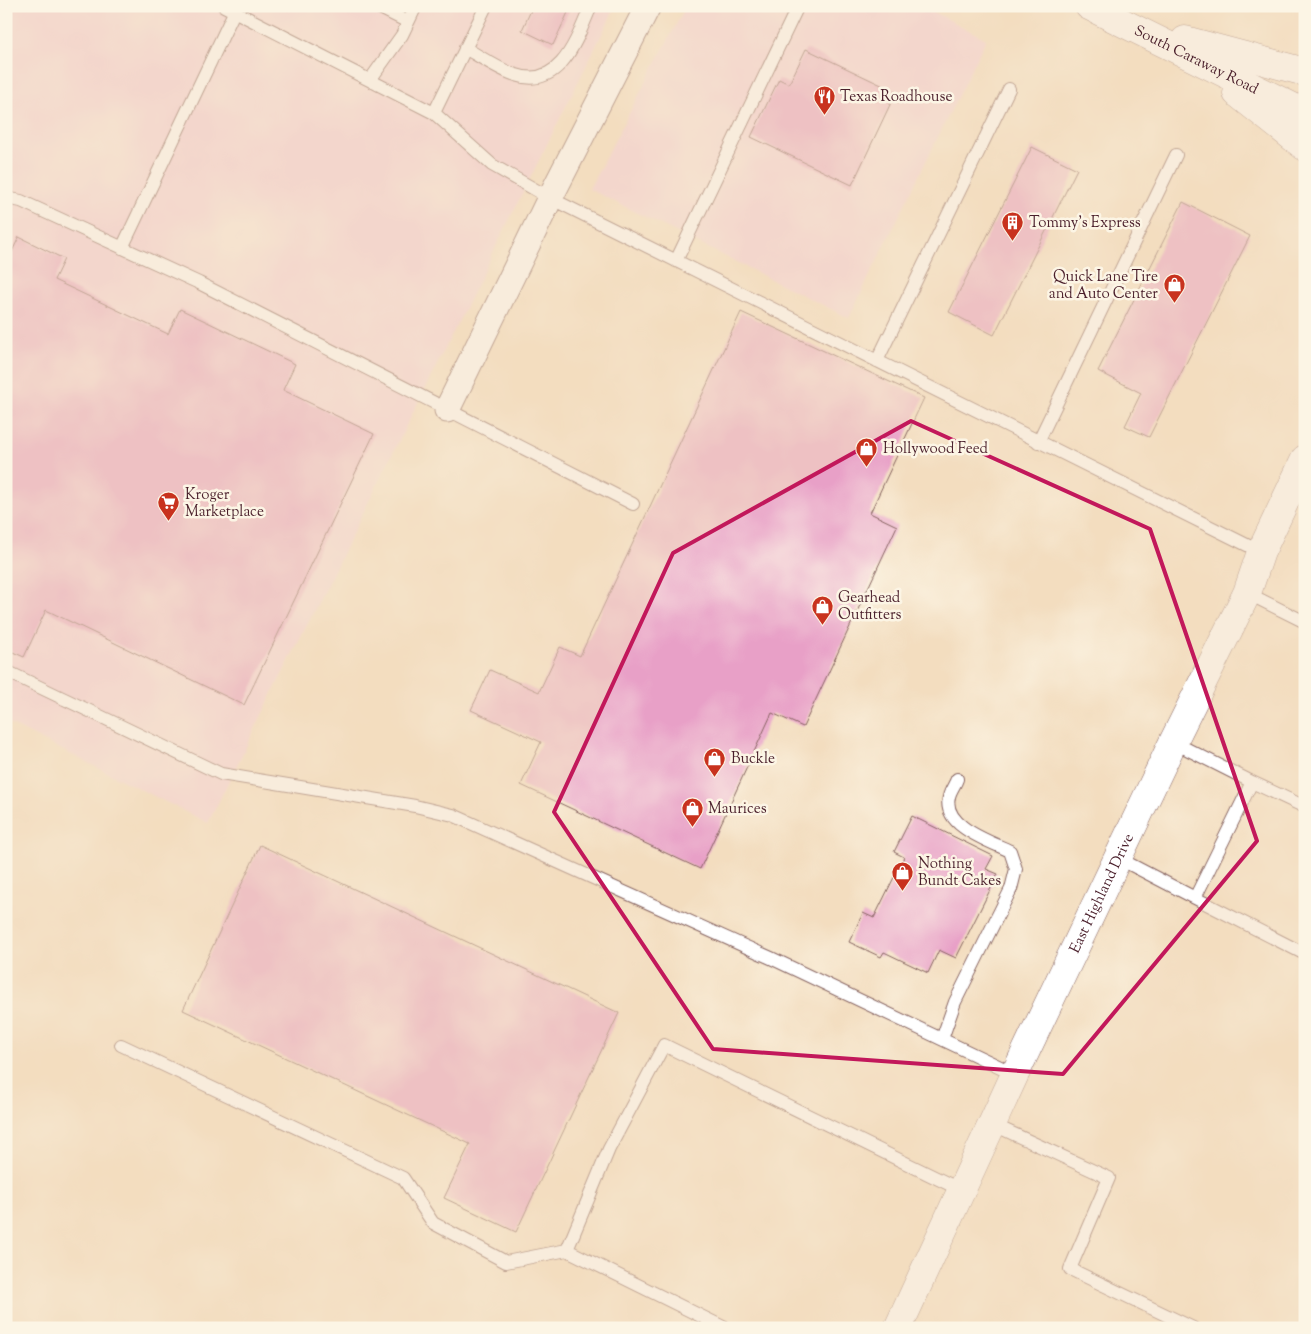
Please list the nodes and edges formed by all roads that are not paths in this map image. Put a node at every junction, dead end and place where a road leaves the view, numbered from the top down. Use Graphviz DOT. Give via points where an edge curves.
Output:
graph roads {
  1 [pos="376,6"];
  2 [pos="416,6"];
  3 [pos="486,6"];
  4 [pos="591,6"];
  5 [pos="648,6"];
  6 [pos="798,6"];
  7 [pos="1089,6"];
  8 [pos="232,8"];
  9 [pos="408,22"];
  10 [pos="1128,25"];
  11 [pos="465,48"];
  12 [pos="1305,72"];
  13 [pos="370,80"];
  14 [pos="1009,89"];
  15 [pos="434,113"];
  16 [pos="1305,113"];
  17 [pos="1305,147"];
  18 [pos="1176,155"];
  19 [pos="6,198"];
  20 [pos="550,198"];
  21 [pos="122,248"];
  22 [pos="676,261"];
  23 [pos="877,361"];
  24 [pos="447,410"];
  25 [pos="1038,442"];
  26 [pos="1305,459"];
  27 [pos="633,504"];
  28 [pos="1261,552"];
  29 [pos="1247,593"];
  30 [pos="1305,622"];
  31 [pos="6,671"];
  32 [pos="1173,742"];
  33 [pos="957,779"];
  34 [pos="1252,782"];
  35 [pos="1305,806"];
  36 [pos="1118,858"];
  37 [pos="1195,898"];
  38 [pos="1305,954"];
  39 [pos="942,1039"];
  40 [pos="121,1045"];
  41 [pos="1015,1074"];
  42 [pos="992,1124"];
  43 [pos="961,1190"];
  44 [pos="567,1250"];
  45 [pos="725,1328"];
  46 [pos="898,1328"];
  47 [pos="1193,1328"];
  1 -- 9 [label="lane"];
  2 -- 9 [label="lane"];
  3 -- 11 [label="lane"];
  4 -- 11 [label="lane" via="575,42 557,69 542,78 516,76"];
  5 -- 20 [label="street"];
  6 -- 22 [label="lane"];
  7 -- 10 [label="main road, South Caraway Road"];
  8 -- 13 [label="lane"];
  8 -- 21 [label="lane"];
  9 -- 13 [label="lane"];
  10 -- 12 [label="main road"];
  10 -- 16 [label="main road, South Caraway Road"];
  10 -- 17 [label="main road" via="1200,66"];
  11 -- 15 [label="lane"];
  13 -- 15 [label="lane"];
  14 -- 23 [label="lane"];
  15 -- 20 [label="lane" via="492,165"];
  18 -- 25 [label="lane"];
  19 -- 21 [label="lane" via="22,201"];
  20 -- 22 [label="lane"];
  20 -- 24 [label="street"];
  21 -- 24 [label="lane" via="199,283"];
  22 -- 23 [label="lane"];
  23 -- 25 [label="lane"];
  24 -- 27 [label="lane"];
  25 -- 28 [label="lane"];
  26 -- 28 [label="main road, East Highland Drive"];
  28 -- 29 [label="main road, East Highland Drive"];
  29 -- 30 [label="lane"];
  29 -- 32 [label="main road, East Highland Drive"];
  31 -- 39 [label="lane" via="221,774 453,815"];
  32 -- 34 [label="lane"];
  32 -- 36 [label="main road, East Highland Drive"];
  33 -- 39 [label="lane" via="948,798 950,814 959,826 1010,851 1016,869 1011,889 955,1002"];
  34 -- 35 [label="lane"];
  34 -- 37 [label="lane"];
  36 -- 37 [label="lane"];
  36 -- 41 [label="main road, East Highland Drive"];
  37 -- 38 [label="lane"];
  39 -- 41 [label="lane"];
  40 -- 44 [label="lane" via="403,1178 434,1223 506,1262"];
  41 -- 42 [label="main road, East Highland Drive"];
  42 -- 43 [label="main road, East Highland Drive"];
  42 -- 47 [label="lane" via="1109,1178 1070,1269"];
  43 -- 44 [label="lane" via="664,1045 609,1149"];
  43 -- 46 [label="main road, East Highland Drive"];
  44 -- 45 [label="lane"];
}
